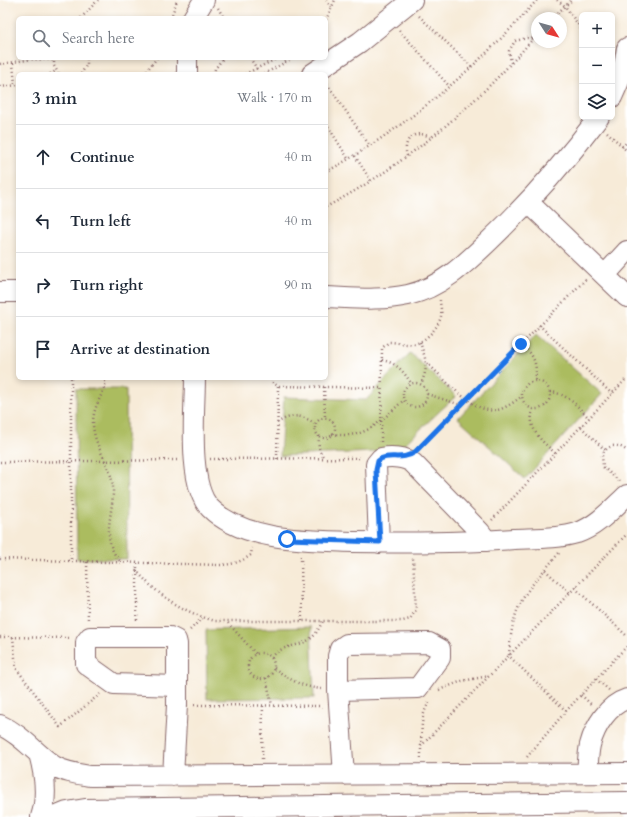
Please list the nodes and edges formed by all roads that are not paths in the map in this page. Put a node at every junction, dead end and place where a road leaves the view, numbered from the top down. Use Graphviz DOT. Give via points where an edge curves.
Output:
graph roads {
  1 [pos="204,0"];
  2 [pos="410,2"];
  3 [pos="194,16"];
  4 [pos="627,48"];
  5 [pos="187,60"];
  6 [pos="188,72"];
  7 [pos="315,72"];
  8 [pos="615,91"];
  9 [pos="596,120"];
  10 [pos="528,202"];
  11 [pos="627,251"];
  12 [pos="601,271"];
  13 [pos="0,292"];
  14 [pos="16,292"];
  15 [pos="328,297"];
  16 [pos="627,297"];
  17 [pos="195,380"];
  18 [pos="624,489"];
  19 [pos="484,537"];
  20 [pos="380,542"];
  21 [pos="177,695"];
  22 [pos="338,698"];
  23 [pos="627,699"];
  24 [pos="0,725"];
  25 [pos="39,754"];
  26 [pos="627,773"];
  27 [pos="587,774"];
  28 [pos="344,775"];
  29 [pos="173,776"];
  30 [pos="627,802"];
  31 [pos="42,817"];
  32 [pos="55,817"];
  1 -- 3 [label="street"];
  2 -- 7 [label="street" via="360,42"];
  4 -- 8 [label="street" via="626,60"];
  5 -- 6 [label="street"];
  9 -- 10 [label="street" via="549,180"];
  10 -- 12 [label="street"];
  10 -- 15 [label="street" via="463,265 438,284 409,295 378,298"];
  11 -- 12 [label="street"];
  12 -- 16 [label="street"];
  13 -- 14 [label="street"];
  17 -- 20 [label="street" via="194,459 202,495 209,507 233,524 254,532 301,540"];
  18 -- 19 [label="street" via="602,518 577,533 559,536"];
  19 -- 20 [label="street"];
  19 -- 20 [label="street" via="417,466 402,458 381,458 376,464"];
  21 -- 21 [label="street" via="176,640 170,637 90,637 86,642 86,664 112,683"];
  21 -- 29 [label="street"];
  22 -- 22 [label="street" via="338,652 343,645 429,643 440,649 440,658 418,688"];
  22 -- 28 [label="street"];
  23 -- 27 [label="street" via="612,707 600,724 590,745"];
  24 -- 25 [label="street" via="20,737"];
  25 -- 29 [label="street" via="55,767 90,776"];
  25 -- 31 [label="street" via="46,784"];
  26 -- 27 [label="street"];
  27 -- 28 [label="street"];
  28 -- 29 [label="street"];
  30 -- 32 [label="street" via="85,809"];
}
